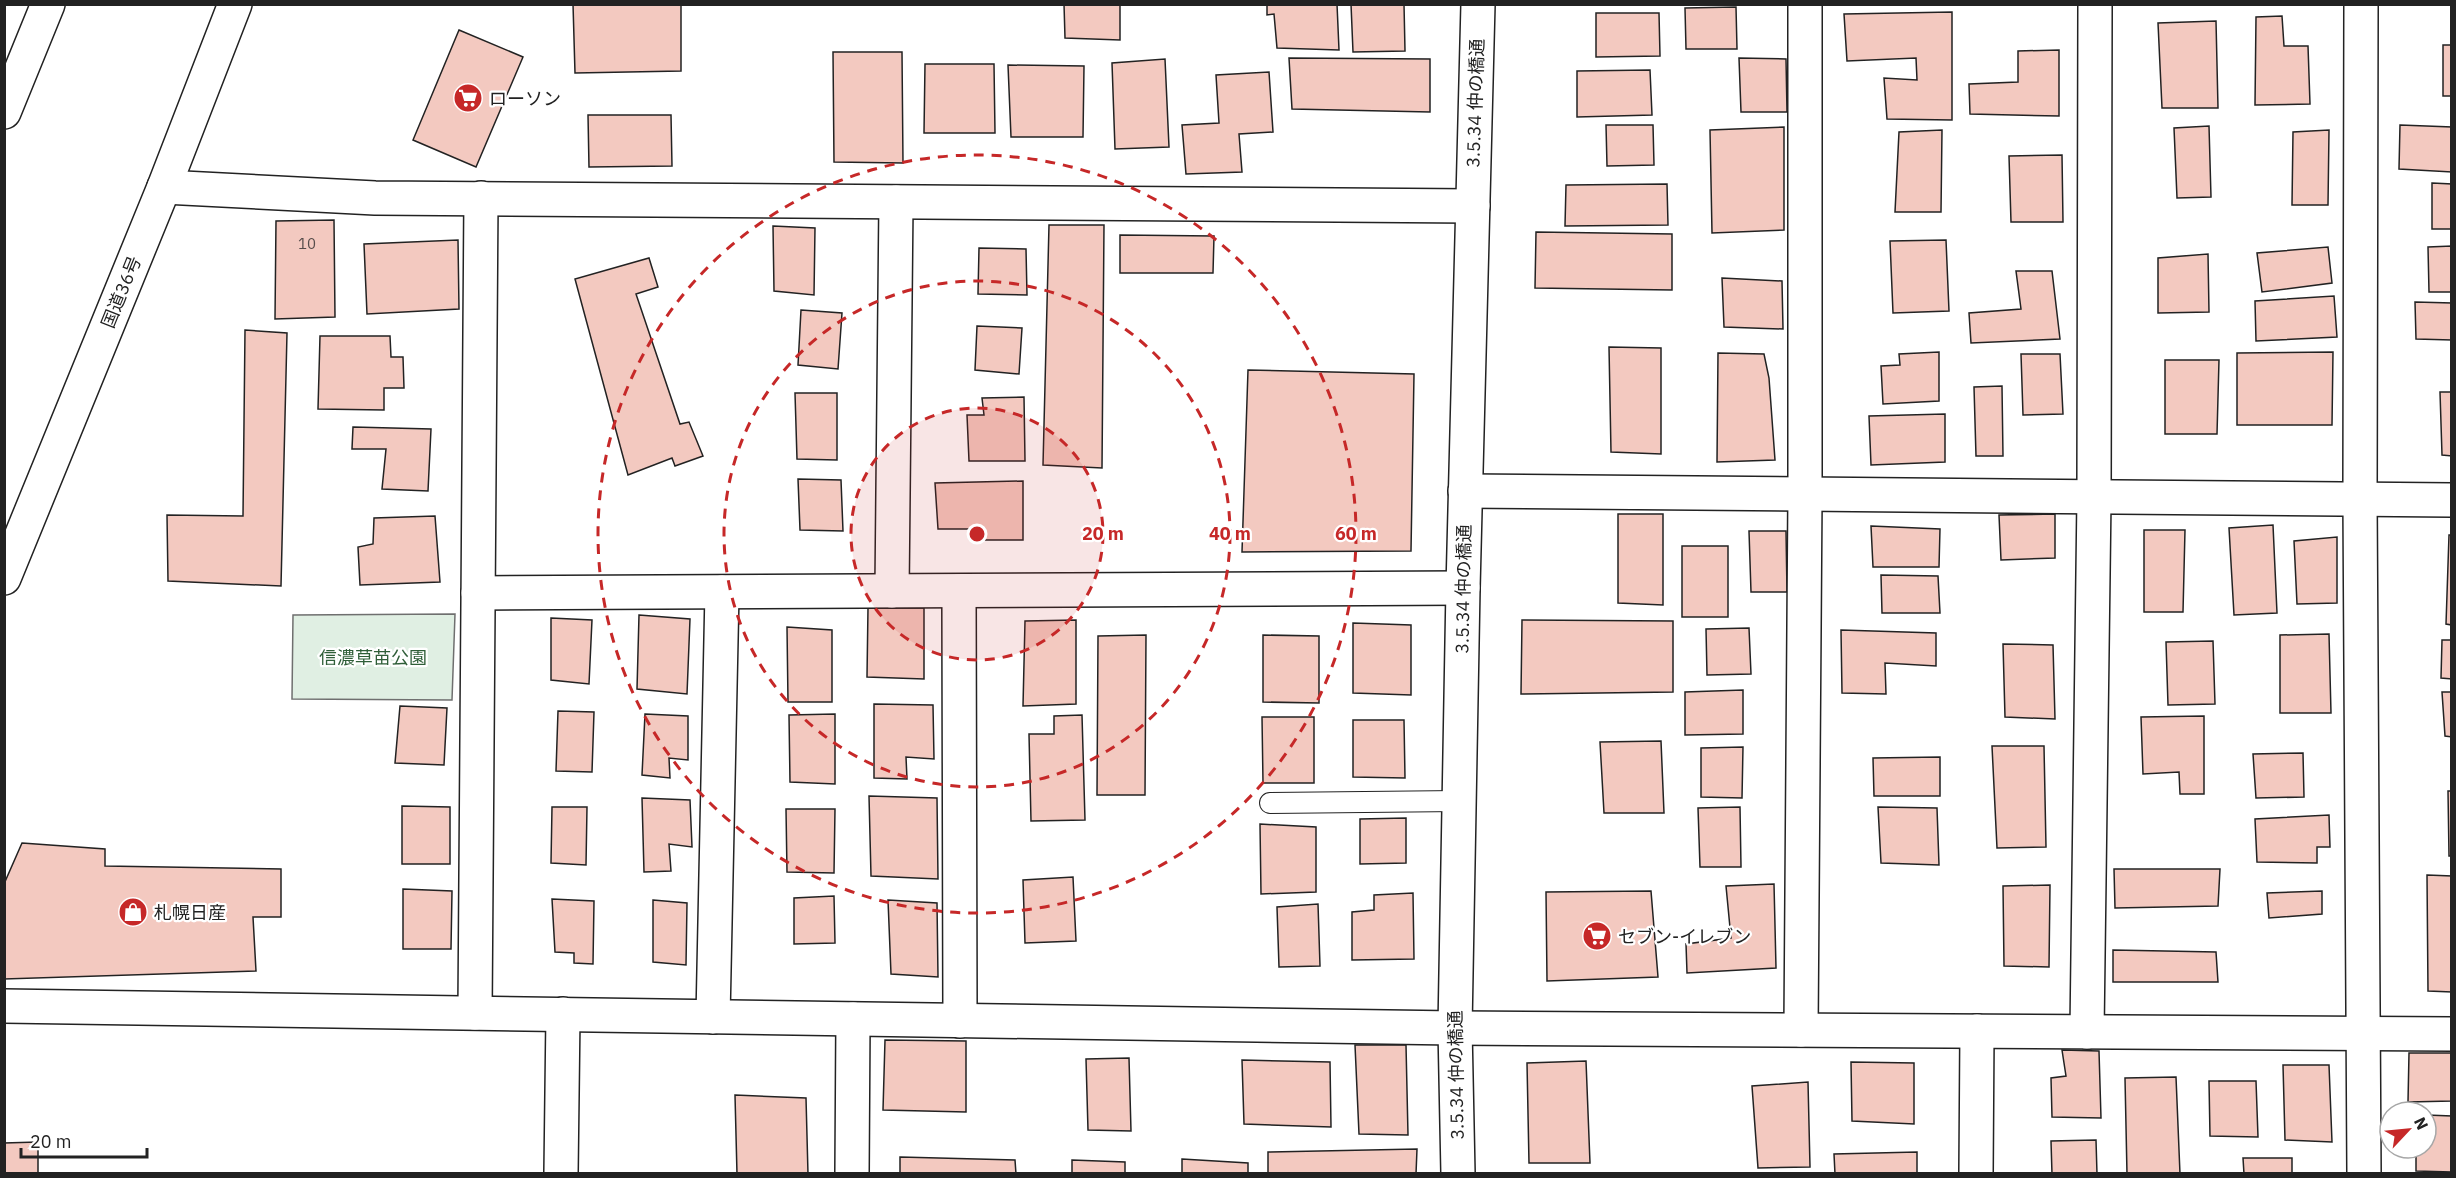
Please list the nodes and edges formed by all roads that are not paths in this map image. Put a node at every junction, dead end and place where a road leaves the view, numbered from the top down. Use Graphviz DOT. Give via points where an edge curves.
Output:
graph roads {
  1 [pos="48,4"];
  2 [pos="235,4"];
  3 [pos="1478,4"];
  4 [pos="1805,4"];
  5 [pos="2095,4"];
  6 [pos="2361,4"];
  7 [pos="4,112"];
  8 [pos="164,187"];
  9 [pos="481,198"];
  10 [pos="896,202"];
  11 [pos="1473,206"];
  12 [pos="1465,491"];
  13 [pos="1805,494"];
  14 [pos="2094,497"];
  15 [pos="2360,499"];
  16 [pos="2451,500"];
  17 [pos="4,578"];
  18 [pos="1463,588"];
  19 [pos="892,591"];
  20 [pos="959,591"];
  21 [pos="722,592"];
  22 [pos="478,593"];
  23 [pos="1459,801"];
  24 [pos="1270,803"];
  25 [pos="4,1006"];
  26 [pos="475,1013"];
  27 [pos="562,1014"];
  28 [pos="714,1017"];
  29 [pos="853,1019"];
  30 [pos="960,1021"];
  31 [pos="1455,1028"];
  32 [pos="1801,1030"];
  33 [pos="1977,1031"];
  34 [pos="2087,1032"];
  35 [pos="2362,1034"];
  36 [pos="2451,1034"];
  37 [pos="561,1173"];
  38 [pos="852,1173"];
  39 [pos="1458,1173"];
  40 [pos="1976,1173"];
  41 [pos="2364,1173"];
  1 -- 7 [label="main road"];
  2 -- 8 [label="main road, 国道36号"];
  3 -- 11 [label="main road, 3.5.34 仲の橋通"];
  4 -- 13 [label="main road"];
  5 -- 14 [label="main road"];
  6 -- 15 [label="main road"];
  8 -- 9 [label="main road" via="375,198"];
  8 -- 17 [label="main road, 国道36号"];
  9 -- 10 [label="main road"];
  9 -- 22 [label="main road"];
  10 -- 11 [label="main road"];
  10 -- 19 [label="main road"];
  11 -- 12 [label="main road, 3.5.34 仲の橋通"];
  12 -- 13 [label="main road"];
  12 -- 18 [label="main road, 3.5.34 仲の橋通"];
  13 -- 14 [label="main road"];
  13 -- 32 [label="main road"];
  14 -- 15 [label="main road"];
  14 -- 34 [label="main road"];
  15 -- 16 [label="main road"];
  15 -- 35 [label="main road"];
  18 -- 20 [label="main road"];
  18 -- 23 [label="main road, 3.5.34 仲の橋通"];
  19 -- 20 [label="main road"];
  19 -- 21 [label="main road"];
  20 -- 30 [label="main road"];
  21 -- 22 [label="main road"];
  21 -- 28 [label="main road"];
  22 -- 26 [label="main road"];
  23 -- 24 [label="lane"];
  23 -- 31 [label="main road, 3.5.34 仲の橋通"];
  25 -- 26 [label="main road"];
  26 -- 27 [label="main road"];
  27 -- 28 [label="main road"];
  27 -- 37 [label="main road"];
  28 -- 29 [label="main road"];
  29 -- 30 [label="main road"];
  29 -- 38 [label="main road"];
  30 -- 31 [label="main road"];
  31 -- 32 [label="main road"];
  31 -- 39 [label="main road, 3.5.34 仲の橋通"];
  32 -- 33 [label="main road"];
  33 -- 34 [label="main road"];
  33 -- 40 [label="main road"];
  34 -- 35 [label="main road"];
  35 -- 36 [label="main road"];
  35 -- 41 [label="main road"];
}
